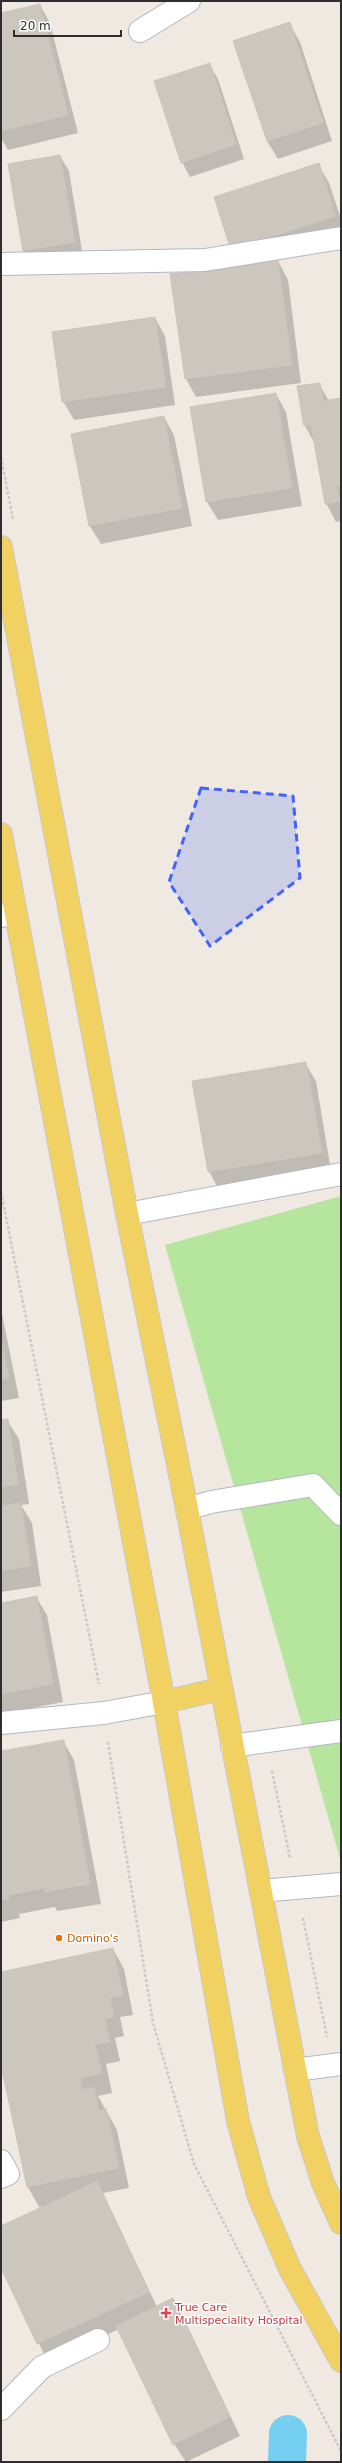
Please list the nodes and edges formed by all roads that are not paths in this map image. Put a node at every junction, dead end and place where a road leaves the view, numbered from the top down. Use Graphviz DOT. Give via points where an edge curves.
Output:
graph roads {
  1 [pos="189,1"];
  2 [pos="140,31"];
  3 [pos="341,238"];
  4 [pos="1,264"];
  5 [pos="1,547"];
  6 [pos="1,834"];
  7 [pos="8,914"];
  8 [pos="341,1174"];
  9 [pos="127,1214"];
  10 [pos="187,1509"];
  11 [pos="341,1514"];
  12 [pos="220,1689"];
  13 [pos="164,1702"];
  14 [pos="1,1723"];
  15 [pos="341,1731"];
  16 [pos="232,1746"];
  17 [pos="341,1884"];
  18 [pos="261,1892"];
  19 [pos="341,2064"];
  20 [pos="295,2070"];
  21 [pos="1,2161"];
  22 [pos="1,2177"];
  23 [pos="341,2222"];
  24 [pos="98,2340"];
  25 [pos="341,2361"];
  26 [pos="1,2409"];
  1 -- 2 [label="street"];
  3 -- 4 [label="street" via="205,260"];
  5 -- 9 [label="main road"];
  6 -- 7 [label="main road"];
  7 -- 13 [label="main road"];
  8 -- 9 [label="street"];
  9 -- 10 [label="main road"];
  10 -- 11 [label="street" via="211,1502 313,1485"];
  10 -- 12 [label="main road"];
  12 -- 13 [label="main road"];
  12 -- 16 [label="main road"];
  13 -- 14 [label="street" via="104,1713"];
  13 -- 25 [label="main road" via="238,2121 259,2197 277,2240 290,2269"];
  15 -- 16 [label="street"];
  16 -- 18 [label="main road"];
  17 -- 18 [label="street"];
  18 -- 20 [label="main road"];
  19 -- 20 [label="street"];
  20 -- 23 [label="main road" via="308,2136 323,2183"];
  21 -- 22 [label="street" via="8,2174"];
  24 -- 26 [label="street" via="42,2367"];
}
